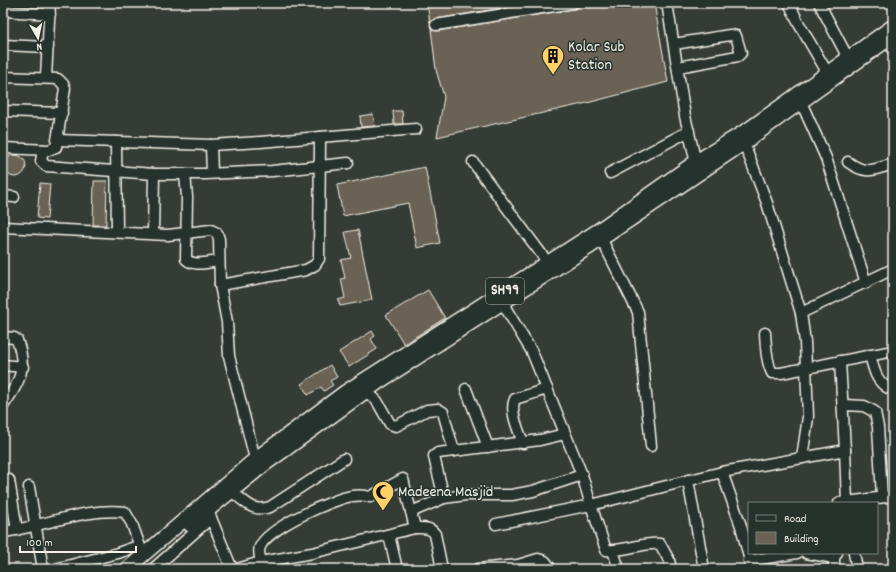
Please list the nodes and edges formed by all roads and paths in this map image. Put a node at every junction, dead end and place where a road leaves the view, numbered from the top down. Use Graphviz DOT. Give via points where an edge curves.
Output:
graph roads {
  1 [pos="50,3"];
  2 [pos="573,3"];
  3 [pos="667,3"];
  4 [pos="789,3"];
  5 [pos="818,3"];
  6 [pos="3,12"];
  7 [pos="50,14"];
  8 [pos="436,25"];
  9 [pos="891,37"];
  10 [pos="674,44"];
  11 [pos="3,45"];
  12 [pos="48,46"];
  13 [pos="848,58"];
  14 [pos="678,67"];
  15 [pos="827,72"];
  16 [pos="3,76"];
  17 [pos="46,78"];
  18 [pos="801,102"];
  19 [pos="3,111"];
  20 [pos="62,113"];
  21 [pos="416,128"];
  22 [pos="689,131"];
  23 [pos="320,137"];
  24 [pos="57,140"];
  25 [pos="116,142"];
  26 [pos="744,143"];
  27 [pos="211,145"];
  28 [pos="3,148"];
  29 [pos="43,150"];
  30 [pos="473,162"];
  31 [pos="848,162"];
  32 [pos="348,163"];
  33 [pos="893,164"];
  34 [pos="320,166"];
  35 [pos="697,167"];
  36 [pos="116,171"];
  37 [pos="212,173"];
  38 [pos="610,173"];
  39 [pos="154,174"];
  40 [pos="185,174"];
  41 [pos="3,196"];
  42 [pos="14,197"];
  43 [pos="3,227"];
  44 [pos="117,232"];
  45 [pos="186,233"];
  46 [pos="153,234"];
  47 [pos="599,235"];
  48 [pos="219,261"];
  49 [pos="548,263"];
  50 [pos="893,269"];
  51 [pos="866,283"];
  52 [pos="220,285"];
  53 [pos="500,299"];
  54 [pos="801,312"];
  55 [pos="765,333"];
  56 [pos="3,337"];
  57 [pos="893,350"];
  58 [pos="870,355"];
  59 [pos="840,361"];
  60 [pos="3,365"];
  61 [pos="24,367"];
  62 [pos="806,368"];
  63 [pos="893,387"];
  64 [pos="466,389"];
  65 [pos="547,389"];
  66 [pos="366,391"];
  67 [pos="4,402"];
  68 [pos="844,405"];
  69 [pos="565,434"];
  70 [pos="523,442"];
  71 [pos="652,446"];
  72 [pos="488,447"];
  73 [pos="845,450"];
  74 [pos="454,451"];
  75 [pos="802,458"];
  76 [pos="255,459"];
  77 [pos="344,459"];
  78 [pos="722,472"];
  79 [pos="582,475"];
  80 [pos="3,478"];
  81 [pos="688,480"];
  82 [pos="29,487"];
  83 [pos="232,491"];
  84 [pos="893,496"];
  85 [pos="444,498"];
  86 [pos="882,498"];
  87 [pos="844,502"];
  88 [pos="591,505"];
  89 [pos="207,510"];
  90 [pos="411,512"];
  91 [pos="496,524"];
  92 [pos="745,525"];
  93 [pos="35,526"];
  94 [pos="415,528"];
  95 [pos="17,530"];
  96 [pos="3,532"];
  97 [pos="389,535"];
  98 [pos="748,549"];
  99 [pos="140,551"];
  100 [pos="613,551"];
  101 [pos="749,554"];
  102 [pos="793,554"];
  103 [pos="821,554"];
  104 [pos="854,554"];
  105 [pos="836,555"];
  106 [pos="261,562"];
  107 [pos="750,565"];
  108 [pos="519,567"];
  109 [pos="43,569"];
  110 [pos="55,569"];
  111 [pos="127,569"];
  112 [pos="138,569"];
  113 [pos="153,569"];
  114 [pos="232,569"];
  115 [pos="237,569"];
  116 [pos="397,569"];
  117 [pos="442,569"];
  118 [pos="482,569"];
  119 [pos="552,569"];
  120 [pos="619,569"];
  121 [pos="671,569"];
  122 [pos="704,569"];
  123 [pos="834,569"];
  124 [pos="857,569"];
  1 -- 7 [label="street"];
  2 -- 8 [label="street"];
  3 -- 10 [label="street"];
  4 -- 15 [label="street"];
  5 -- 13 [label="street"];
  6 -- 7 [label="street"];
  7 -- 12 [label="street"];
  9 -- 13 [label="main road, SH99"];
  9 -- 18 [label="main road, SH99"];
  10 -- 14 [label="street"];
  10 -- 14 [label="street" via="730,35 736,36 740,47 741,53 738,56"];
  11 -- 12 [label="street"];
  12 -- 17 [label="street"];
  13 -- 15 [label="main road, SH99"];
  14 -- 22 [label="street"];
  15 -- 35 [label="main road, SH99"];
  16 -- 17 [label="street"];
  17 -- 20 [label="street" via="58,79 65,88"];
  18 -- 26 [label="main road, SH99"];
  18 -- 51 [label="street" via="826,158"];
  19 -- 20 [label="street"];
  20 -- 24 [label="street"];
  21 -- 23 [label="street"];
  22 -- 35 [label="street"];
  22 -- 38 [label="street"];
  23 -- 27 [label="street"];
  23 -- 34 [label="street"];
  24 -- 25 [label="street"];
  24 -- 29 [label="street" via="56,147"];
  25 -- 27 [label="street"];
  25 -- 36 [label="street"];
  26 -- 35 [label="main road, SH99"];
  26 -- 54 [label="street" via="767,203"];
  27 -- 37 [label="street"];
  28 -- 29 [label="street"];
  29 -- 36 [label="street" via="41,161 46,166"];
  30 -- 49 [label="street"];
  31 -- 33 [label="street" via="865,171"];
  32 -- 34 [label="street"];
  34 -- 37 [label="street"];
  34 -- 52 [label="street" via="319,259 316,265 306,270"];
  35 -- 47 [label="main road, SH99"];
  36 -- 39 [label="street"];
  36 -- 44 [label="street"];
  37 -- 40 [label="street"];
  39 -- 40 [label="street"];
  39 -- 46 [label="street"];
  40 -- 45 [label="street"];
  41 -- 42 [label="street"];
  43 -- 44 [label="street"];
  44 -- 46 [label="street"];
  45 -- 46 [label="street"];
  45 -- 48 [label="street" via="211,230 217,233"];
  45 -- 48 [label="street" via="186,259 189,263"];
  47 -- 49 [label="main road, SH99"];
  47 -- 53 [label="main road, SH99"];
  47 -- 71 [label="street" via="638,312"];
  48 -- 52 [label="street"];
  49 -- 53 [label="main road, SH99"];
  50 -- 51 [label="street"];
  51 -- 54 [label="street"];
  52 -- 76 [label="street" via="227,322 229,356"];
  53 -- 65 [label="street" via="532,352"];
  53 -- 66 [label="main road, SH99"];
  53 -- 76 [label="main road, SH99" via="345,392"];
  54 -- 62 [label="street"];
  55 -- 62 [label="street" via="772,373"];
  56 -- 61 [label="street" via="17,340"];
  57 -- 58 [label="street"];
  58 -- 59 [label="street"];
  58 -- 63 [label="street" via="881,384 888,388"];
  59 -- 62 [label="street"];
  59 -- 68 [label="street"];
  60 -- 61 [label="street"];
  61 -- 67 [label="street"];
  62 -- 75 [label="street" via="808,417"];
  64 -- 72 [label="street"];
  65 -- 69 [label="street"];
  65 -- 70 [label="street" via="515,399 514,412"];
  66 -- 74 [label="street" via="377,401 390,424 396,426 427,410 438,409 443,412"];
  66 -- 83 [label="main road, SH99"];
  68 -- 73 [label="street"];
  68 -- 86 [label="street" via="864,406 875,412"];
  69 -- 70 [label="street"];
  69 -- 79 [label="street"];
  70 -- 72 [label="street"];
  72 -- 74 [label="street"];
  73 -- 75 [label="street"];
  73 -- 87 [label="street"];
  74 -- 85 [label="street" via="434,456"];
  75 -- 78 [label="street"];
  76 -- 89 [label="main road, SH99"];
  77 -- 83 [label="street" via="261,510 255,509"];
  78 -- 81 [label="street"];
  78 -- 92 [label="street"];
  79 -- 85 [label="street" via="533,491"];
  79 -- 88 [label="street"];
  80 -- 95 [label="street" via="9,480"];
  81 -- 88 [label="street"];
  81 -- 122 [label="street"];
  82 -- 93 [label="street"];
  83 -- 89 [label="main road, SH99"];
  84 -- 86 [label="street"];
  85 -- 90 [label="street"];
  86 -- 87 [label="street"];
  88 -- 91 [label="street"];
  88 -- 100 [label="street" via="606,550"];
  89 -- 99 [label="main road, SH99"];
  89 -- 112 [label="main road, SH99"];
  89 -- 113 [label="street"];
  89 -- 114 [label="street"];
  90 -- 94 [label="street"];
  90 -- 106 [label="street" via="403,479 370,497 351,496 289,521 264,540 259,548"];
  92 -- 98 [label="street"];
  93 -- 95 [label="street"];
  93 -- 99 [label="street" via="73,516 114,510 125,512 132,524"];
  93 -- 109 [label="street"];
  94 -- 97 [label="street"];
  94 -- 117 [label="street" via="432,529"];
  95 -- 96 [label="street"];
  97 -- 106 [label="street"];
  97 -- 116 [label="street"];
  99 -- 110 [label="street" via="118,553"];
  99 -- 111 [label="main road, SH99"];
  100 -- 120 [label="street"];
  100 -- 121 [label="street" via="652,543 660,544"];
  101 -- 107 [label="street"];
  102 -- 107 [label="street"];
  103 -- 105 [label="street"];
  104 -- 124 [label="street"];
  105 -- 123 [label="street"];
  106 -- 115 [label="street"];
  108 -- 118 [label="street"];
  108 -- 119 [label="street" via="538,559 545,561"];
}
